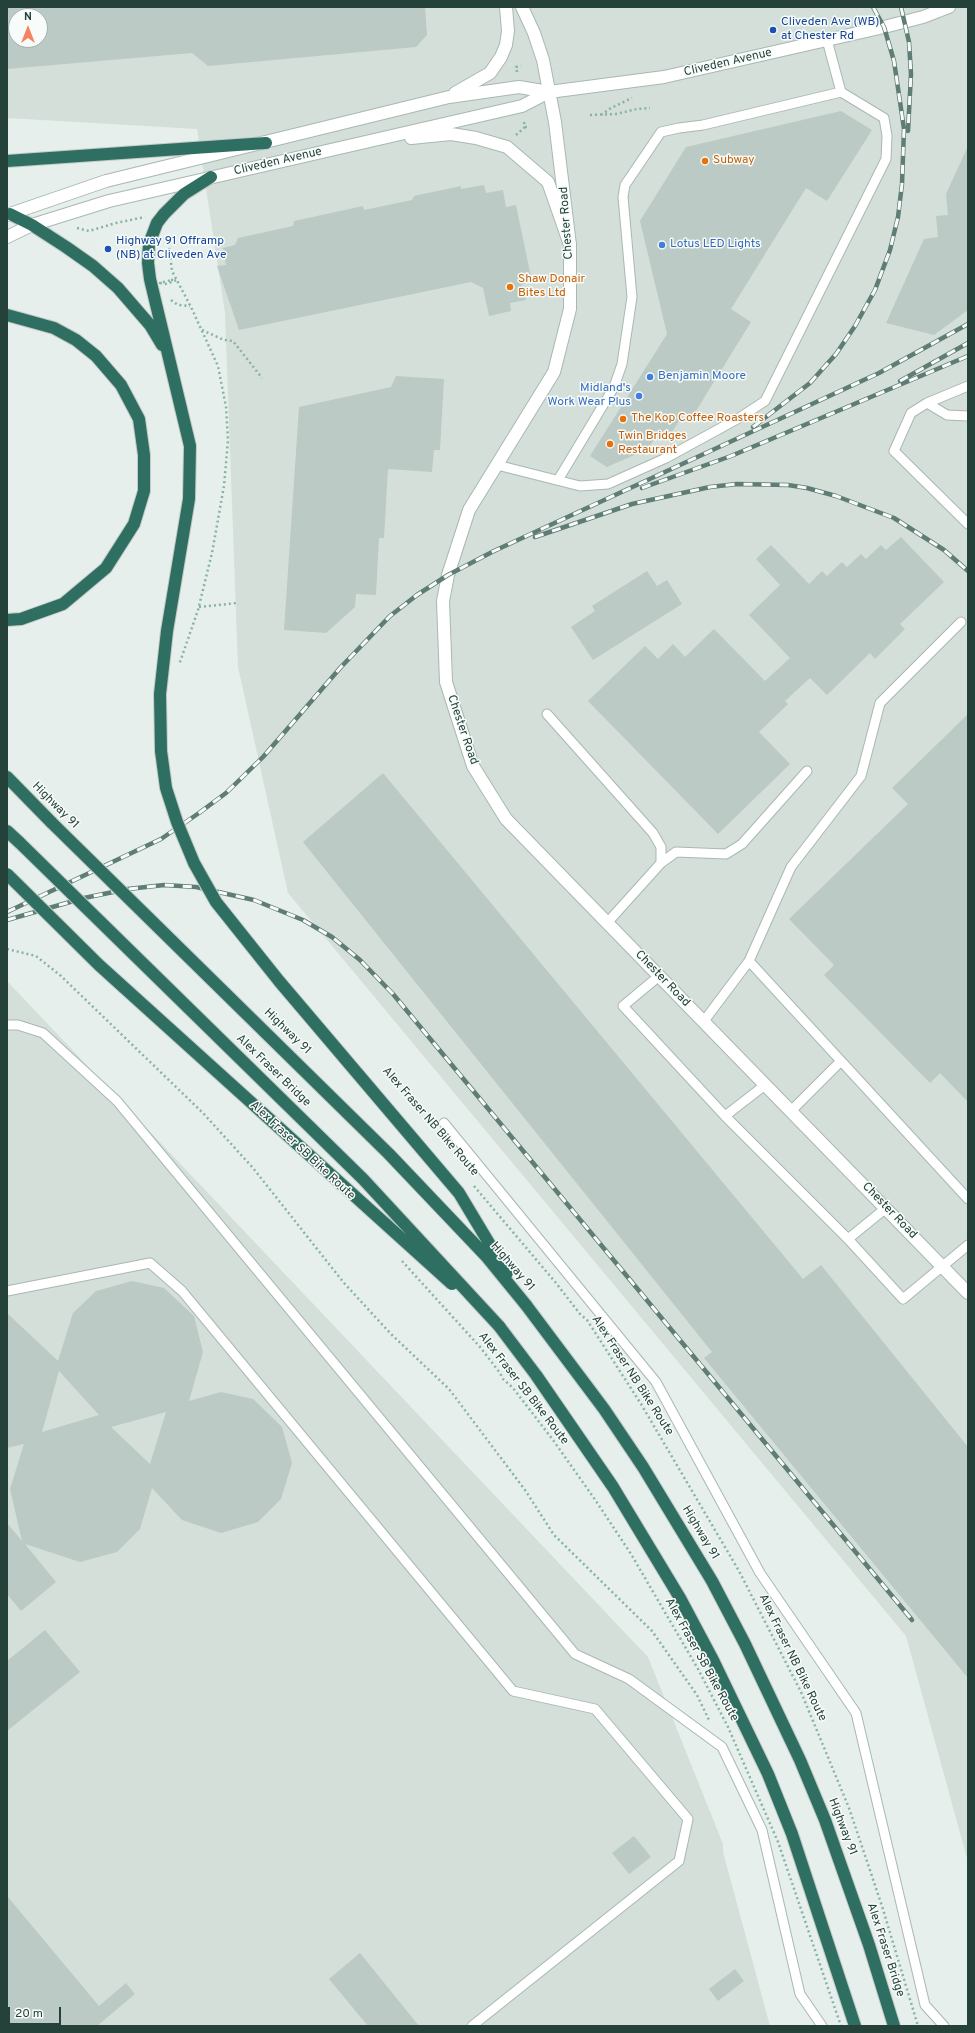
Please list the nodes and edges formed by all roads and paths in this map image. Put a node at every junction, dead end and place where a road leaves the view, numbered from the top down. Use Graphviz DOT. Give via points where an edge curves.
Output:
graph roads {
  1 [pos="506,7"];
  2 [pos="522,7"];
  3 [pos="949,7"];
  4 [pos="827,40"];
  5 [pos="521,66"];
  6 [pos="517,72"];
  7 [pos="549,92"];
  8 [pos="841,92"];
  9 [pos="449,97"];
  10 [pos="632,98"];
  11 [pos="650,108"];
  12 [pos="590,115"];
  13 [pos="600,116"];
  14 [pos="524,122"];
  15 [pos="510,139"];
  16 [pos="370,140"];
  17 [pos="266,143"];
  18 [pos="7,161"];
  19 [pos="211,177"];
  20 [pos="8,214"];
  21 [pos="143,216"];
  22 [pos="32,225"];
  23 [pos="80,229"];
  24 [pos="7,237"];
  25 [pos="570,245"];
  26 [pos="171,280"];
  27 [pos="168,298"];
  28 [pos="191,307"];
  29 [pos="7,315"];
  30 [pos="202,330"];
  31 [pos="167,355"];
  32 [pos="262,378"];
  33 [pos="968,386"];
  34 [pos="927,403"];
  35 [pos="968,416"];
  36 [pos="497,465"];
  37 [pos="558,480"];
  38 [pos="968,524"];
  39 [pos="237,603"];
  40 [pos="199,607"];
  41 [pos="7,620"];
  42 [pos="961,622"];
  43 [pos="547,714"];
  44 [pos="807,771"];
  45 [pos="7,778"];
  46 [pos="7,832"];
  47 [pos="661,863"];
  48 [pos="7,874"];
  49 [pos="607,923"];
  50 [pos="7,949"];
  51 [pos="749,961"];
  52 [pos="659,976"];
  53 [pos="704,1021"];
  54 [pos="7,1025"];
  55 [pos="840,1062"];
  56 [pos="765,1085"];
  57 [pos="791,1111"];
  58 [pos="725,1116"];
  59 [pos="444,1123"];
  60 [pos="469,1181"];
  61 [pos="968,1199"];
  62 [pos="886,1208"];
  63 [pos="848,1239"];
  64 [pos="968,1245"];
  65 [pos="398,1257"];
  66 [pos="943,1267"];
  67 [pos="7,1291"];
  68 [pos="968,1293"];
  69 [pos="526,1305"];
  70 [pos="499,1326"];
  71 [pos="710,1721"];
  72 [pos="848,1882"];
  73 [pos="472,2026"];
  74 [pos="822,2026"];
  75 [pos="841,2026"];
  76 [pos="855,2026"];
  77 [pos="894,2026"];
  78 [pos="918,2026"];
  79 [pos="944,2026"];
  1 -- 9 [label="street" via="508,31 501,57 490,73"];
  2 -- 7 [label="street, Chester Road" via="543,60"];
  3 -- 4 [label="street, Cliveden Avenue" via="905,22"];
  4 -- 7 [label="street, Cliveden Avenue" via="664,77"];
  4 -- 8 [label="lane"];
  5 -- 6 [label="path" via="516,67"];
  7 -- 9 [label="street, Cliveden Avenue" via="520,87"];
  7 -- 16 [label="street, Cliveden Avenue" via="522,106"];
  7 -- 25 [label="street, Chester Road" via="563,176"];
  8 -- 37 [label="lane" via="703,125 661,132 625,185 623,197 632,297 622,364 614,387"];
  8 -- 37 [label="lane" via="884,118 888,136 886,159 765,401 666,458 608,484 580,486"];
  9 -- 17 [label="street, Cliveden Avenue"];
  10 -- 13 [label="path" via="610,108"];
  11 -- 13 [label="path"];
  12 -- 13 [label="path"];
  14 -- 15 [label="path" via="526,127"];
  16 -- 19 [label="street, Cliveden Avenue"];
  16 -- 25 [label="street" via="451,134 507,147 548,182"];
  17 -- 18 [label="highway"];
  17 -- 20 [label="street, Cliveden Avenue" via="106,181"];
  19 -- 22 [label="street, Cliveden Avenue" via="109,201"];
  19 -- 31 [label="highway" via="184,194 164,214 149,244 150,279"];
  20 -- 22 [label="highway"];
  21 -- 23 [label="path" via="89,231"];
  22 -- 24 [label="street, Cliveden Avenue"];
  22 -- 31 [label="highway" via="93,266 118,288 150,325"];
  25 -- 36 [label="street, Chester Road" via="570,309 554,372"];
  26 -- 26 [label="path" via="162,281 160,283 167,284 176,280"];
  27 -- 28 [label="path" via="178,305 186,304"];
  29 -- 41 [label="highway" via="54,328 76,340 96,356 121,385 139,419 144,455 144,491 134,524 106,568 62,604 21,619"];
  30 -- 32 [label="path" via="233,341"];
  31 -- 69 [label="highway, bridge" via="190,446 189,499 167,632 160,694 161,751 166,788 177,822 194,863 216,902 279,981 459,1193"];
  33 -- 34 [label="lane"];
  34 -- 35 [label="lane" via="947,415"];
  34 -- 38 [label="lane" via="911,413 894,451"];
  36 -- 37 [label="lane"];
  36 -- 49 [label="street, Chester Road" via="469,510 448,575 443,601 446,682 473,766 506,819"];
  39 -- 40 [label="path"];
  42 -- 51 [label="lane" via="880,703 861,776 791,867"];
  43 -- 47 [label="lane" via="653,833 661,847"];
  44 -- 47 [label="lane" via="742,844 733,850 726,854 676,852"];
  45 -- 69 [label="highway, Highway 91, bridge" via="389,1154 486,1256"];
  46 -- 70 [label="highway, Alex Fraser Bridge, bridge" via="363,1179"];
  47 -- 49 [label="lane"];
  48 -- 70 [label="highway, bridge" via="99,965"];
  49 -- 52 [label="street, Chester Road"];
  50 -- 71 [label="path" via="36,956 61,976 203,1113 253,1168 344,1283 391,1334 449,1389 525,1490 554,1535 652,1631 697,1695"];
  51 -- 53 [label="lane"];
  51 -- 55 [label="lane"];
  52 -- 53 [label="street, Chester Road"];
  52 -- 58 [label="lane" via="623,1006"];
  53 -- 56 [label="street, Chester Road"];
  54 -- 74 [label="lane" via="18,1025 43,1033 117,1101 575,1654 629,1679 722,1747 762,1830 800,1994"];
  55 -- 57 [label="lane"];
  55 -- 61 [label="lane"];
  56 -- 57 [label="street, Chester Road"];
  56 -- 58 [label="lane"];
  57 -- 62 [label="street, Chester Road"];
  58 -- 63 [label="lane"];
  59 -- 79 [label="lane" via="656,1382 760,1573 856,1713 925,2005"];
  60 -- 78 [label="path, Alex Fraser NB Bike Route, bridge" via="587,1320 641,1404 742,1578 801,1692 849,1808 875,1883"];
  62 -- 63 [label="lane"];
  62 -- 66 [label="street, Chester Road"];
  63 -- 66 [label="lane" via="903,1299"];
  64 -- 66 [label="lane"];
  65 -- 75 [label="path, Alex Fraser SB Bike Route, bridge" via="480,1347 596,1500 631,1554 698,1669 728,1727 778,1842"];
  66 -- 68 [label="street, Chester Road"];
  67 -- 73 [label="lane" via="150,1263 182,1291 513,1691 595,1710 688,1819 679,1861"];
  69 -- 72 [label="highway, Highway 91" via="613,1422 712,1581 763,1680 800,1760"];
  70 -- 76 [label="highway" via="592,1454 680,1598 738,1709 768,1774 813,1896"];
  72 -- 77 [label="highway, Alex Fraser Bridge"];
}
